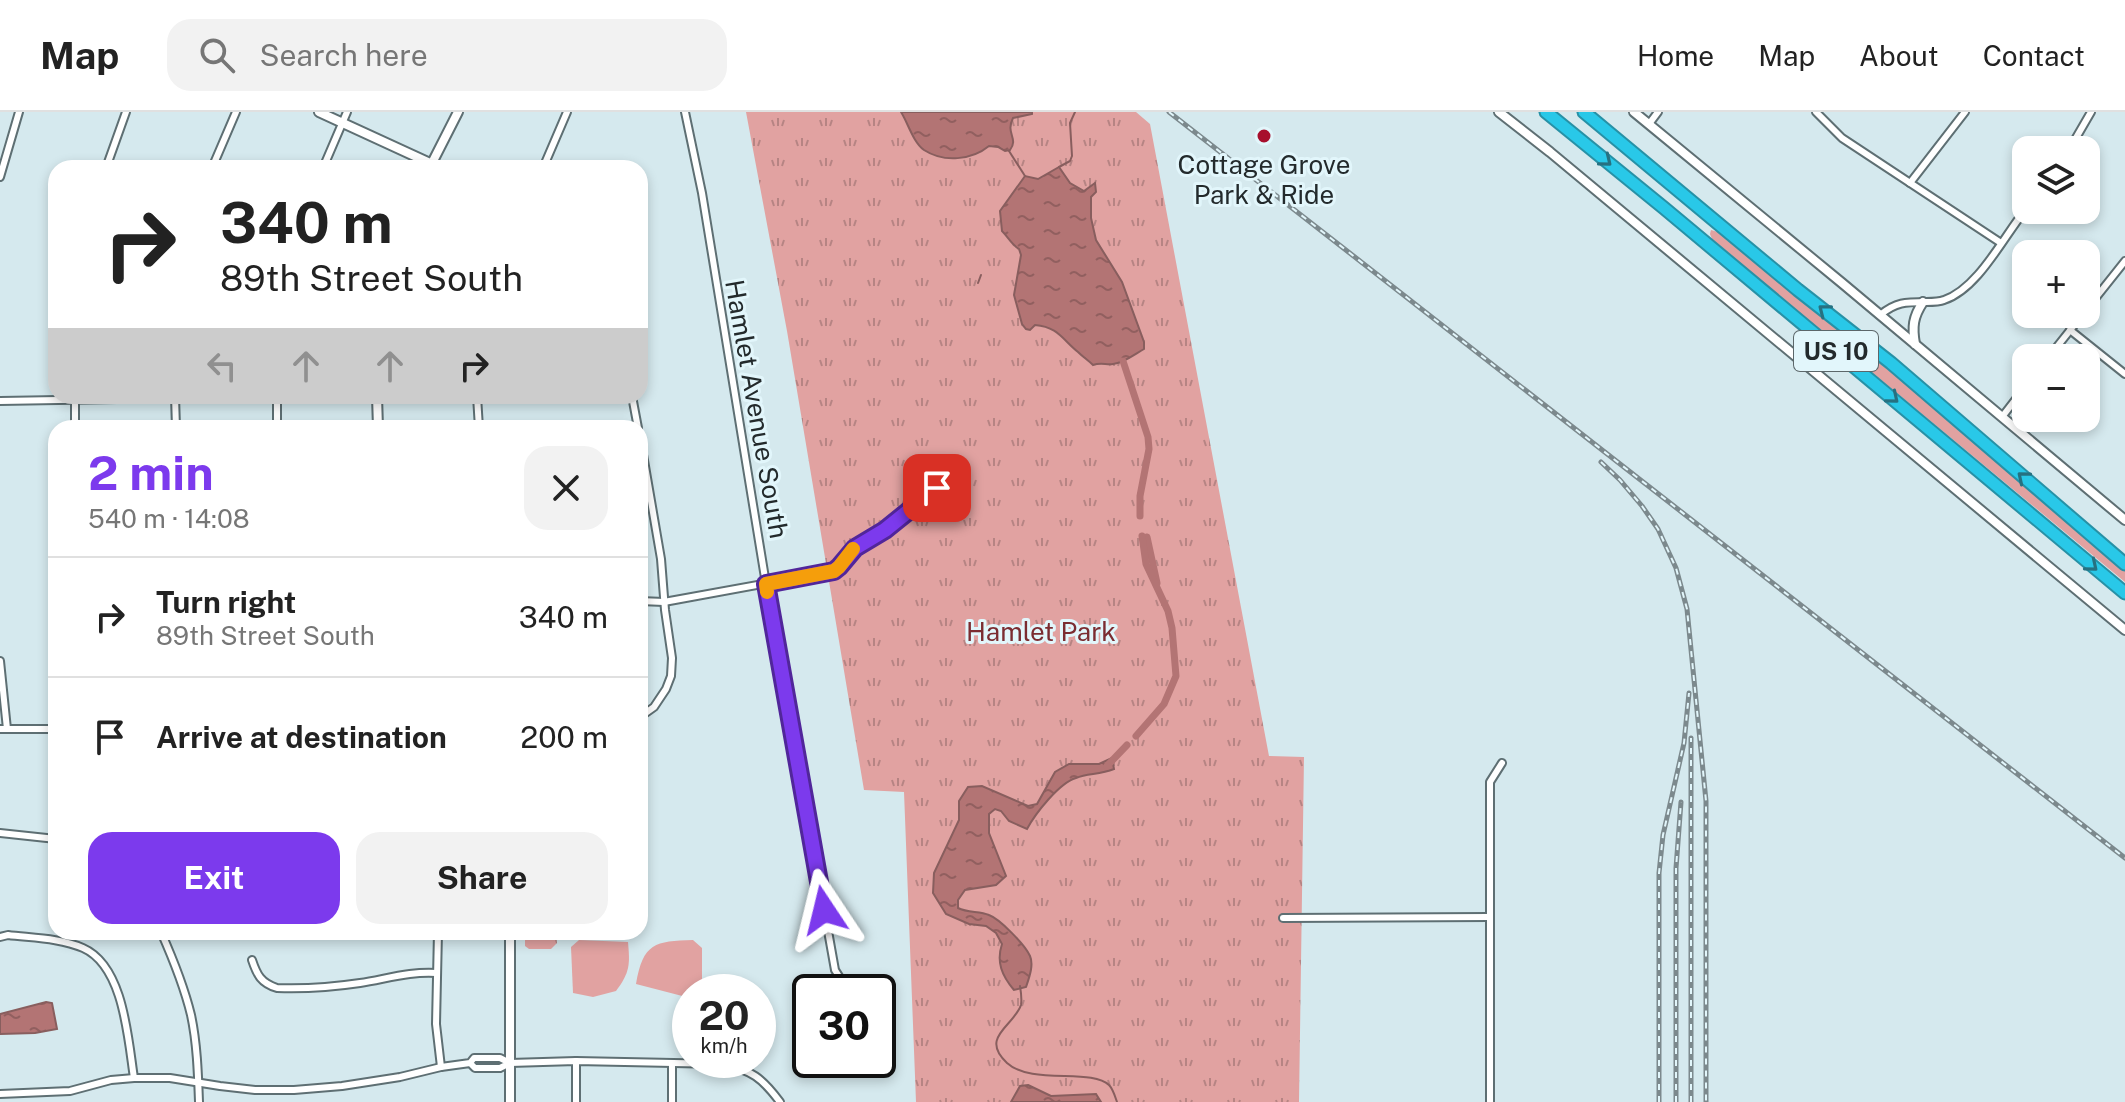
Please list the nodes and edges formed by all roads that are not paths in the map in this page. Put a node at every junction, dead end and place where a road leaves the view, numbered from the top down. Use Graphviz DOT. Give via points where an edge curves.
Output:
graph roads {
  1 [pos="19,112"];
  2 [pos="126,112"];
  3 [pos="236,112"];
  4 [pos="319,112"];
  5 [pos="347,112"];
  6 [pos="458,112"];
  7 [pos="567,112"];
  8 [pos="685,112"];
  9 [pos="1499,112"];
  10 [pos="1546,112"];
  11 [pos="1584,112"];
  12 [pos="1634,112"];
  13 [pos="1658,112"];
  14 [pos="1816,112"];
  15 [pos="1965,112"];
  16 [pos="2091,112"];
  17 [pos="342,123"];
  18 [pos="1649,124"];
  19 [pos="2077,136"];
  20 [pos="109,160"];
  21 [pos="215,160"];
  22 [pos="326,160"];
  23 [pos="419,160"];
  24 [pos="434,160"];
  25 [pos="546,160"];
  26 [pos="0,177"];
  27 [pos="1910,183"];
  28 [pos="2015,224"];
  29 [pos="2001,243"];
  30 [pos="2125,261"];
  31 [pos="2100,292"];
  32 [pos="1923,302"];
  33 [pos="1879,315"];
  34 [pos="2070,330"];
  35 [pos="2059,344"];
  36 [pos="1915,345"];
  37 [pos="2125,374"];
  38 [pos="48,399"];
  39 [pos="0,401"];
  40 [pos="2012,404"];
  41 [pos="2002,417"];
  42 [pos="648,483"];
  43 [pos="937,488"];
  44 [pos="2125,520"];
  45 [pos="2125,564"];
  46 [pos="766,584"];
  47 [pos="2125,593"];
  48 [pos="648,601"];
  49 [pos="664,602"];
  50 [pos="2125,630"];
  51 [pos="0,661"];
  52 [pos="648,711"];
  53 [pos="3,729"];
  54 [pos="48,729"];
  55 [pos="1502,763"];
  56 [pos="0,833"];
  57 [pos="48,838"];
  58 [pos="1489,917"];
  59 [pos="1283,918"];
  60 [pos="0,937"];
  61 [pos="164,940"];
  62 [pos="438,940"];
  63 [pos="510,940"];
  64 [pos="252,960"];
  65 [pos="437,973"];
  66 [pos="838,974"];
  67 [pos="576,1061"];
  68 [pos="510,1063"];
  69 [pos="672,1063"];
  70 [pos="441,1067"];
  71 [pos="134,1078"];
  72 [pos="672,1078"];
  73 [pos="758,1078"];
  74 [pos="198,1082"];
  75 [pos="0,1094"];
  76 [pos="199,1102"];
  77 [pos="510,1102"];
  78 [pos="576,1102"];
  79 [pos="672,1102"];
  80 [pos="780,1102"];
  81 [pos="1490,1102"];
  1 -- 26 [label="street"];
  2 -- 20 [label="street"];
  3 -- 21 [label="street"];
  4 -- 17 [label="street"];
  5 -- 17 [label="street"];
  6 -- 24 [label="street"];
  7 -- 25 [label="street"];
  8 -- 46 [label="street, Hamlet Avenue South"];
  9 -- 50 [label="street"];
  10 -- 47 [label="highway, US 10, one-way"];
  45 -- 11 [label="highway, US 10, one-way" via="1891,363"];
  12 -- 18 [label="street"];
  13 -- 18 [label="street"];
  14 -- 27 [label="street" via="1842,138"];
  15 -- 27 [label="street"];
  16 -- 19 [label="street"];
  17 -- 22 [label="street"];
  17 -- 23 [label="street"];
  18 -- 33 [label="street"];
  27 -- 29 [label="street"];
  28 -- 29 [label="street"];
  29 -- 32 [label="street" via="1959,292"];
  30 -- 31 [label="street"];
  32 -- 33 [label="street" via="1892,305"];
  32 -- 36 [label="street" via="1912,327"];
  33 -- 36 [label="street"];
  34 -- 35 [label="street"];
  34 -- 37 [label="street"];
  36 -- 41 [label="street"];
  38 -- 39 [label="street"];
  40 -- 41 [label="street"];
  41 -- 44 [label="street"];
  42 -- 49 [label="street"];
  43 -- 46 [label="street" via="855,548 834,571"];
  46 -- 49 [label="street"];
  46 -- 66 [label="street, Hamlet Avenue South"];
  48 -- 49 [label="street"];
  49 -- 52 [label="street" via="671,676"];
  51 -- 53 [label="street"];
  53 -- 54 [label="street"];
  55 -- 58 [label="street" via="1490,782"];
  56 -- 57 [label="street"];
  58 -- 59 [label="street"];
  58 -- 81 [label="street"];
  60 -- 71 [label="street" via="70,944 103,964 118,994"];
  61 -- 74 [label="street" via="191,1015"];
  62 -- 65 [label="street"];
  63 -- 68 [label="street"];
  64 -- 65 [label="street" via="259,978 277,988"];
  65 -- 70 [label="street"];
  67 -- 68 [label="street"];
  67 -- 69 [label="street"];
  67 -- 78 [label="street"];
  68 -- 70 [label="street" via="498,1068 475,1068 470,1063"];
  68 -- 77 [label="street"];
  70 -- 74 [label="street" via="294,1090"];
  71 -- 74 [label="street"];
  71 -- 75 [label="street" via="70,1091"];
  72 -- 79 [label="street"];
  73 -- 80 [label="street"];
  74 -- 76 [label="street"];
}
